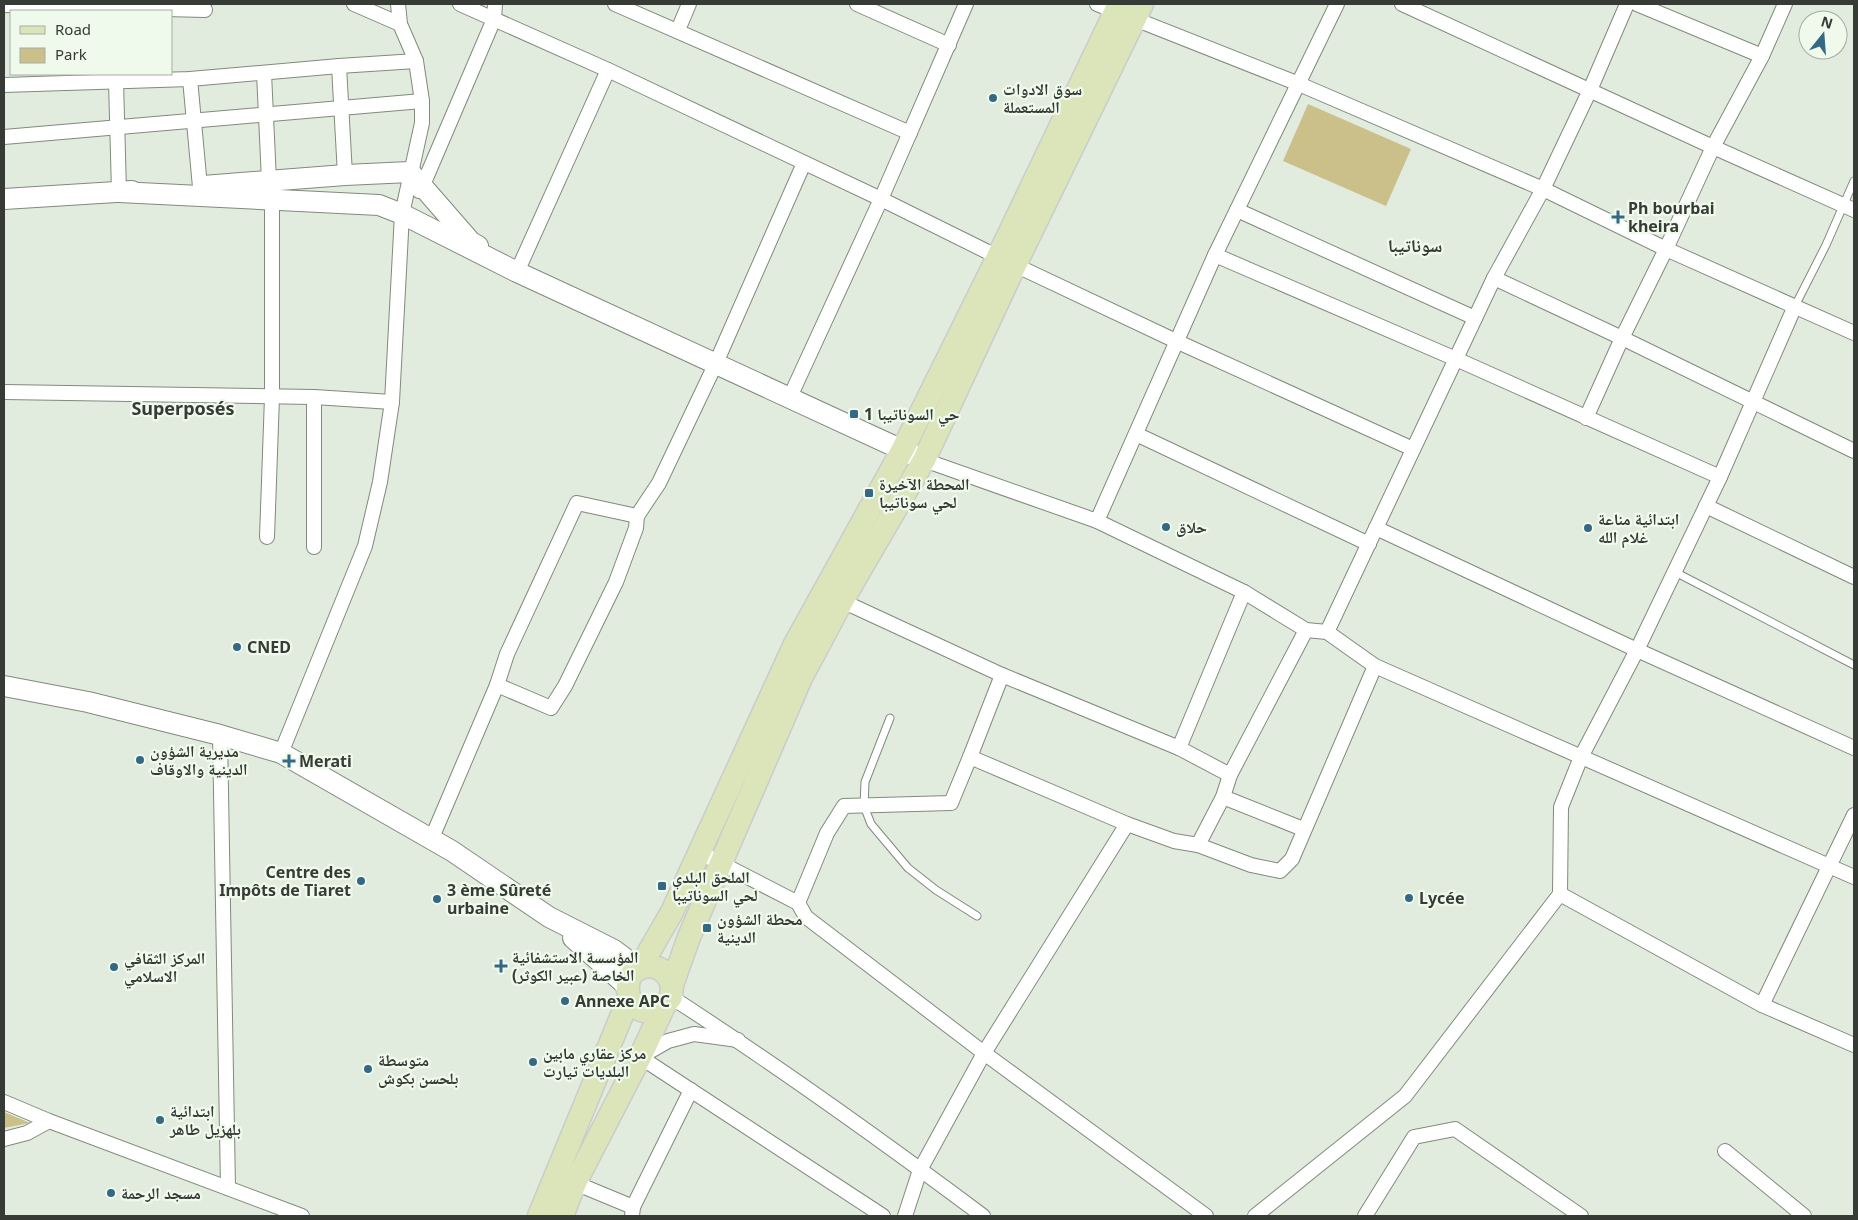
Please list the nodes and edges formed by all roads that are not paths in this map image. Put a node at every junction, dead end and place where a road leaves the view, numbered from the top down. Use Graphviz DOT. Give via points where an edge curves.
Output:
graph roads {
  1 [pos="190,4"];
  2 [pos="354,4"];
  3 [pos="398,4"];
  4 [pos="460,4"];
  5 [pos="495,4"];
  6 [pos="615,4"];
  7 [pos="689,4"];
  8 [pos="857,4"];
  9 [pos="966,4"];
  10 [pos="1337,4"];
  11 [pos="1402,4"];
  12 [pos="1627,4"];
  13 [pos="1637,4"];
  14 [pos="1785,4"];
  15 [pos="4,5"];
  16 [pos="1122,9"];
  17 [pos="494,19"];
  18 [pos="400,24"];
  19 [pos="678,30"];
  20 [pos="948,45"];
  21 [pos="1762,56"];
  22 [pos="416,62"];
  23 [pos="339,66"];
  24 [pos="608,70"];
  25 [pos="264,73"];
  26 [pos="190,78"];
  27 [pos="116,81"];
  28 [pos="1298,84"];
  29 [pos="4,85"];
  30 [pos="1590,90"];
  31 [pos="422,101"];
  32 [pos="342,109"];
  33 [pos="267,115"];
  34 [pos="193,120"];
  35 [pos="118,126"];
  36 [pos="910,133"];
  37 [pos="4,136"];
  38 [pos="1713,147"];
  39 [pos="804,164"];
  40 [pos="346,175"];
  41 [pos="417,179"];
  42 [pos="1854,181"];
  43 [pos="200,187"];
  44 [pos="1544,189"];
  45 [pos="271,191"];
  46 [pos="119,192"];
  47 [pos="4,199"];
  48 [pos="881,199"];
  49 [pos="1849,207"];
  50 [pos="1237,210"];
  51 [pos="402,214"];
  52 [pos="1666,249"];
  53 [pos="1216,256"];
  54 [pos="1007,261"];
  55 [pos="517,272"];
  56 [pos="1494,278"];
  57 [pos="1795,306"];
  58 [pos="1475,318"];
  59 [pos="1854,333"];
  60 [pos="1622,338"];
  61 [pos="1178,342"];
  62 [pos="1456,359"];
  63 [pos="716,363"];
  64 [pos="4,392"];
  65 [pos="272,397"];
  66 [pos="314,397"];
  67 [pos="790,397"];
  68 [pos="392,402"];
  69 [pos="1754,402"];
  70 [pos="1586,418"];
  71 [pos="1136,434"];
  72 [pos="903,449"];
  73 [pos="1413,449"];
  74 [pos="1854,451"];
  75 [pos="924,460"];
  76 [pos="1720,477"];
  77 [pos="1706,506"];
  78 [pos="637,516"];
  79 [pos="1097,521"];
  80 [pos="1376,528"];
  81 [pos="267,537"];
  82 [pos="1369,544"];
  83 [pos="314,546"];
  84 [pos="1675,572"];
  85 [pos="1854,577"];
  86 [pos="1244,592"];
  87 [pos="842,601"];
  88 [pos="1306,630"];
  89 [pos="1327,632"];
  90 [pos="1637,650"];
  91 [pos="1854,665"];
  92 [pos="1375,666"];
  93 [pos="1002,675"];
  94 [pos="497,685"];
  95 [pos="4,686"];
  96 [pos="890,718"];
  97 [pos="220,735"];
  98 [pos="1179,748"];
  99 [pos="1854,748"];
  100 [pos="281,753"];
  101 [pos="970,757"];
  102 [pos="1581,758"];
  103 [pos="1230,775"];
  104 [pos="1223,797"];
  105 [pos="864,806"];
  106 [pos="1854,815"];
  107 [pos="1127,824"];
  108 [pos="1303,829"];
  109 [pos="431,840"];
  110 [pos="1198,846"];
  111 [pos="699,852"];
  112 [pos="722,862"];
  113 [pos="1830,866"];
  114 [pos="1854,877"];
  115 [pos="1560,894"];
  116 [pos="798,903"];
  117 [pos="977,916"];
  118 [pos="549,917"];
  119 [pos="650,948"];
  120 [pos="614,950"];
  121 [pos="632,984"];
  122 [pos="669,996"];
  123 [pos="1762,1006"];
  124 [pos="738,1040"];
  125 [pos="1854,1045"];
  126 [pos="984,1053"];
  127 [pos="640,1056"];
  128 [pos="691,1090"];
  129 [pos="4,1102"];
  130 [pos="49,1121"];
  131 [pos="4,1139"];
  132 [pos="1725,1151"];
  133 [pos="920,1170"];
  134 [pos="575,1183"];
  135 [pos="228,1188"];
  136 [pos="632,1211"];
  137 [pos="286,1214"];
  138 [pos="302,1216"];
  139 [pos="538,1216"];
  140 [pos="562,1216"];
  141 [pos="883,1216"];
  142 [pos="905,1216"];
  143 [pos="983,1216"];
  144 [pos="1206,1216"];
  145 [pos="1255,1216"];
  146 [pos="1365,1216"];
  147 [pos="1581,1216"];
  148 [pos="1804,1216"];
  1 -- 15 [label="street" via="205,10"];
  2 -- 18 [label="street"];
  3 -- 18 [label="street"];
  4 -- 17 [label="street"];
  5 -- 17 [label="street"];
  6 -- 19 [label="street"];
  7 -- 19 [label="street"];
  8 -- 20 [label="street"];
  9 -- 20 [label="street"];
  10 -- 28 [label="street"];
  11 -- 30 [label="street"];
  12 -- 30 [label="street"];
  13 -- 21 [label="street"];
  14 -- 21 [label="street"];
  16 -- 28 [label="street"];
  16 -- 54 [label="main road"];
  17 -- 24 [label="street"];
  17 -- 41 [label="street"];
  18 -- 22 [label="street"];
  19 -- 36 [label="street"];
  20 -- 36 [label="street"];
  21 -- 38 [label="street"];
  22 -- 23 [label="street"];
  22 -- 31 [label="street"];
  23 -- 25 [label="street"];
  23 -- 32 [label="street"];
  24 -- 39 [label="street"];
  24 -- 55 [label="street"];
  25 -- 26 [label="street"];
  25 -- 33 [label="street"];
  26 -- 27 [label="street"];
  26 -- 34 [label="street"];
  27 -- 29 [label="street"];
  27 -- 35 [label="street"];
  28 -- 44 [label="street"];
  28 -- 50 [label="street"];
  30 -- 38 [label="street"];
  30 -- 44 [label="street"];
  31 -- 32 [label="street"];
  31 -- 41 [label="street"];
  32 -- 33 [label="street"];
  32 -- 40 [label="street"];
  33 -- 34 [label="street"];
  33 -- 45 [label="street"];
  34 -- 35 [label="street"];
  34 -- 43 [label="street"];
  35 -- 37 [label="street"];
  35 -- 46 [label="street"];
  36 -- 48 [label="street"];
  38 -- 49 [label="street"];
  38 -- 52 [label="street"];
  39 -- 48 [label="street"];
  39 -- 63 [label="street"];
  40 -- 41 [label="street"];
  40 -- 45 [label="street"];
  41 -- 51 [label="street"];
  41 -- 55 [label="street" via="471,242"];
  42 -- 49 [label="lane"];
  43 -- 45 [label="street"];
  43 -- 46 [label="street"];
  44 -- 52 [label="street"];
  44 -- 56 [label="street"];
  45 -- 46 [label="street"];
  45 -- 51 [label="street" via="378,205"];
  45 -- 65 [label="street"];
  46 -- 47 [label="street"];
  48 -- 54 [label="street"];
  48 -- 67 [label="street"];
  49 -- 57 [label="lane"];
  50 -- 53 [label="street"];
  50 -- 58 [label="street"];
  51 -- 55 [label="street"];
  51 -- 68 [label="street"];
  52 -- 57 [label="street"];
  52 -- 60 [label="street"];
  53 -- 61 [label="street"];
  53 -- 62 [label="street"];
  54 -- 61 [label="street"];
  54 -- 72 [label="main road"];
  54 -- 75 [label="main road"];
  55 -- 63 [label="street"];
  56 -- 58 [label="street"];
  56 -- 60 [label="street"];
  57 -- 59 [label="street"];
  57 -- 69 [label="street"];
  58 -- 62 [label="street"];
  60 -- 69 [label="street"];
  60 -- 70 [label="street"];
  61 -- 71 [label="street"];
  61 -- 73 [label="street"];
  62 -- 70 [label="street"];
  62 -- 73 [label="street"];
  63 -- 67 [label="street"];
  63 -- 78 [label="street" via="659,483"];
  64 -- 65 [label="street"];
  65 -- 66 [label="street"];
  65 -- 81 [label="street"];
  66 -- 68 [label="street"];
  66 -- 83 [label="street"];
  67 -- 72 [label="street"];
  68 -- 100 [label="street" via="380,482 365,546"];
  69 -- 74 [label="street"];
  69 -- 76 [label="street"];
  70 -- 76 [label="street"];
  71 -- 79 [label="street"];
  71 -- 82 [label="street"];
  72 -- 75 [label="street"];
  72 -- 111 [label="main road" via="795,644"];
  73 -- 80 [label="street"];
  75 -- 79 [label="street"];
  75 -- 87 [label="main road"];
  76 -- 77 [label="street"];
  77 -- 84 [label="street"];
  77 -- 85 [label="street"];
  78 -- 94 [label="street" via="577,502"];
  78 -- 94 [label="street" via="636,528 616,582 551,708"];
  79 -- 86 [label="street"];
  80 -- 82 [label="street"];
  80 -- 90 [label="street"];
  82 -- 89 [label="street"];
  84 -- 90 [label="street"];
  84 -- 91 [label="lane"];
  86 -- 88 [label="street"];
  86 -- 98 [label="street"];
  87 -- 93 [label="street"];
  87 -- 112 [label="main road" via="801,678"];
  88 -- 89 [label="street"];
  88 -- 103 [label="street"];
  89 -- 92 [label="street"];
  90 -- 99 [label="street"];
  90 -- 102 [label="street"];
  92 -- 102 [label="street"];
  92 -- 108 [label="street"];
  93 -- 98 [label="street"];
  93 -- 101 [label="street"];
  94 -- 109 [label="street"];
  95 -- 97 [label="street" via="88,702"];
  96 -- 105 [label="lane" via="865,782"];
  97 -- 100 [label="street"];
  97 -- 135 [label="street"];
  98 -- 103 [label="street"];
  100 -- 109 [label="street"];
  101 -- 105 [label="street" via="950,803"];
  101 -- 107 [label="street"];
  102 -- 113 [label="street"];
  102 -- 115 [label="street" via="1561,807"];
  103 -- 104 [label="street"];
  104 -- 108 [label="street"];
  104 -- 110 [label="street"];
  105 -- 116 [label="street" via="844,806 827,833"];
  105 -- 117 [label="lane" via="871,824 908,868"];
  106 -- 113 [label="street"];
  107 -- 110 [label="street"];
  107 -- 126 [label="street"];
  108 -- 110 [label="street" via="1292,859 1280,871 1251,866"];
  109 -- 118 [label="street"];
  111 -- 112 [label="street"];
  111 -- 119 [label="main road" via="672,912"];
  112 -- 116 [label="street"];
  112 -- 122 [label="main road"];
  113 -- 114 [label="street"];
  113 -- 123 [label="street"];
  115 -- 123 [label="street"];
  115 -- 145 [label="street" via="1405,1096"];
  116 -- 126 [label="street" via="806,917"];
  118 -- 120 [label="street"];
  118 -- 121 [label="street"];
  119 -- 120 [label="street" via="630,954"];
  119 -- 121 [label="main road"];
  120 -- 121 [label="street"];
  121 -- 122 [label="main road" via="633,1004 645,1011 652,1012"];
  121 -- 122 [label="main road" via="646,966 660,968 670,978"];
  121 -- 139 [label="main road"];
  122 -- 124 [label="street"];
  122 -- 127 [label="main road"];
  123 -- 125 [label="street"];
  124 -- 127 [label="street" via="694,1034 668,1041"];
  124 -- 133 [label="street"];
  126 -- 133 [label="street"];
  126 -- 144 [label="street"];
  127 -- 128 [label="street"];
  127 -- 134 [label="main road"];
  128 -- 136 [label="street"];
  128 -- 141 [label="street"];
  129 -- 130 [label="street"];
  130 -- 131 [label="street" via="27,1133"];
  130 -- 135 [label="street"];
  132 -- 148 [label="street"];
  133 -- 142 [label="street"];
  133 -- 143 [label="street"];
  134 -- 136 [label="street"];
  134 -- 140 [label="main road"];
  135 -- 137 [label="street"];
  137 -- 138 [label="street"];
  146 -- 147 [label="street" via="1414,1137 1454,1129"];
}
